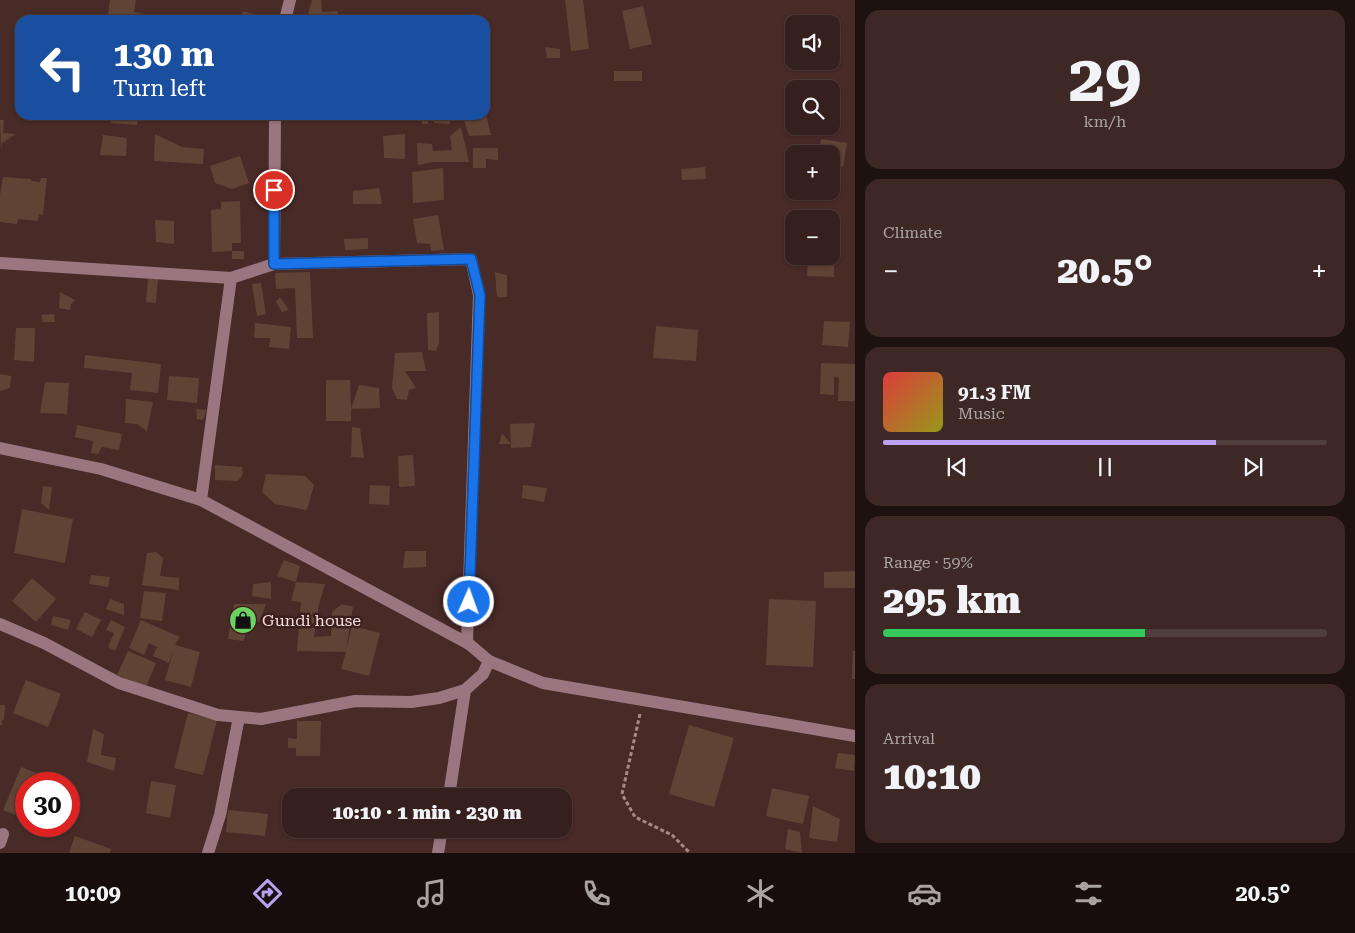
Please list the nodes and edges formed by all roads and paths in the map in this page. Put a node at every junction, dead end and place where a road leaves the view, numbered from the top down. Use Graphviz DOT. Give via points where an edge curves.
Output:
graph roads {
  1 [pos="290,0"];
  2 [pos="286,15"];
  3 [pos="275,120"];
  4 [pos="0,262"];
  5 [pos="274,264"];
  6 [pos="231,278"];
  7 [pos="0,448"];
  8 [pos="201,500"];
  9 [pos="0,624"];
  10 [pos="469,644"];
  11 [pos="489,661"];
  12 [pos="465,690"];
  13 [pos="643,699"];
  14 [pos="239,717"];
  15 [pos="855,736"];
  16 [pos="450,788"];
  17 [pos="440,838"];
  18 [pos="208,853"];
  19 [pos="438,853"];
  20 [pos="690,853"];
  1 -- 2 [label="street"];
  3 -- 5 [label="street"];
  4 -- 6 [label="street"];
  5 -- 6 [label="street"];
  5 -- 10 [label="street" via="471,259 480,295"];
  6 -- 8 [label="street"];
  7 -- 8 [label="street" via="101,469"];
  8 -- 10 [label="street"];
  9 -- 14 [label="street" via="44,642 119,683 218,715"];
  10 -- 11 [label="street"];
  11 -- 12 [label="street" via="483,674"];
  11 -- 13 [label="street" via="543,683"];
  12 -- 14 [label="street" via="411,702 355,701 261,719"];
  12 -- 16 [label="street"];
  13 -- 15 [label="street"];
  13 -- 20 [label="path" via="622,794 635,816 672,835"];
  14 -- 18 [label="street" via="220,815"];
  17 -- 19 [label="street"];
}
